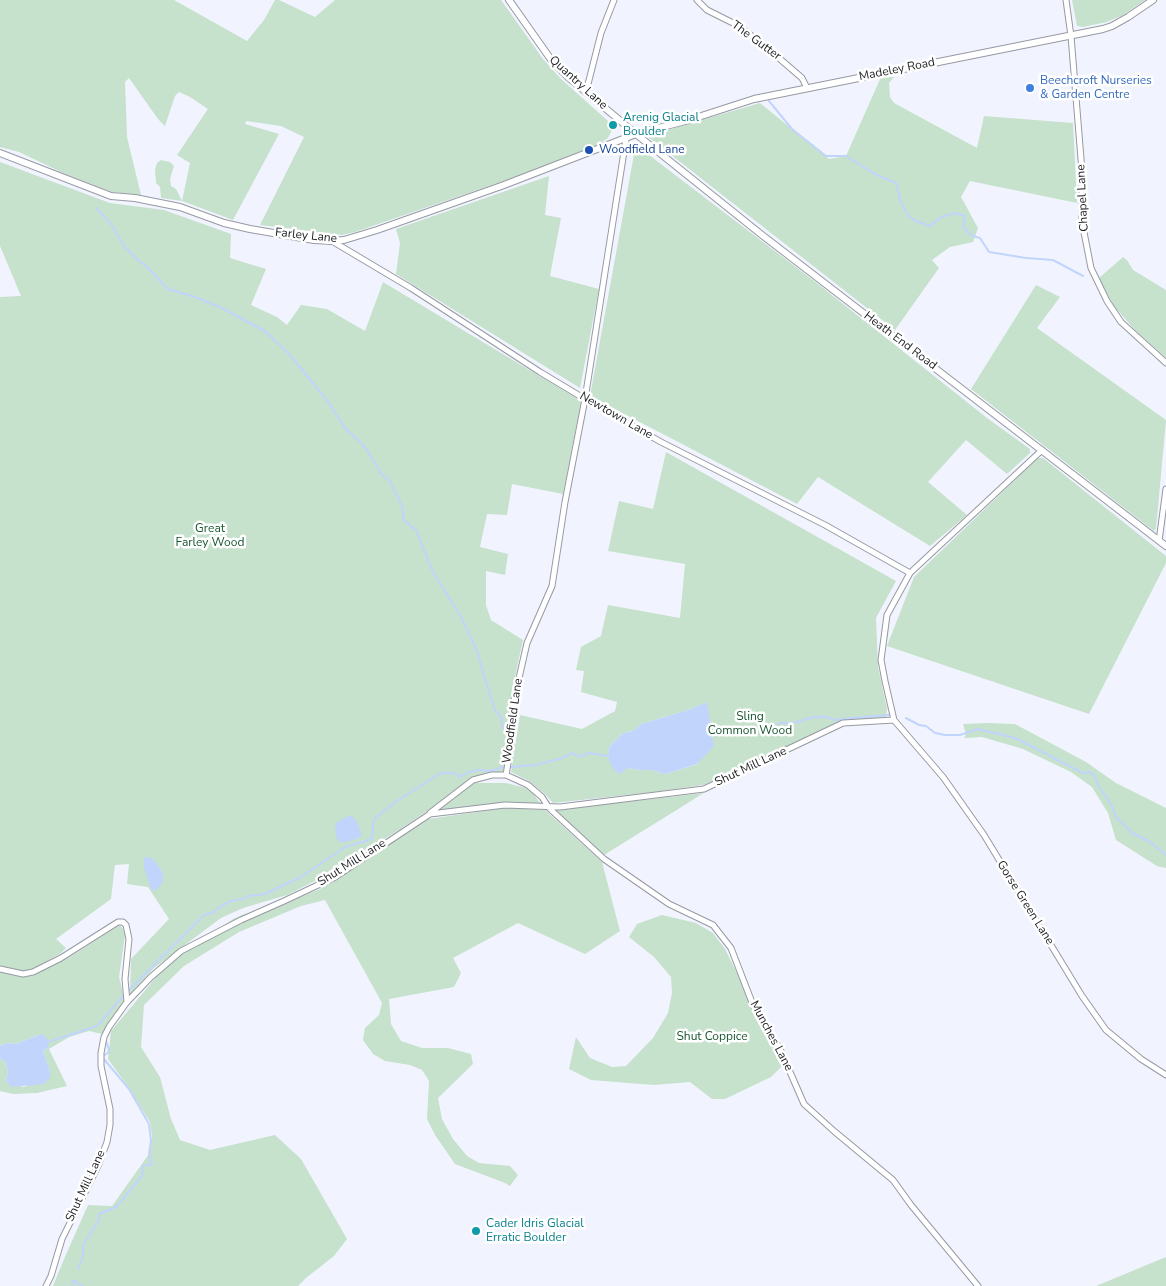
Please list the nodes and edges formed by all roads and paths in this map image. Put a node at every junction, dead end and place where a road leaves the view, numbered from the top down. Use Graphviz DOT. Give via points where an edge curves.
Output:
graph roads {
  1 [pos="509,0"];
  2 [pos="614,0"];
  3 [pos="697,0"];
  4 [pos="1066,0"];
  5 [pos="1153,0"];
  6 [pos="1071,36"];
  7 [pos="807,88"];
  8 [pos="586,92"];
  9 [pos="636,134"];
  10 [pos="626,139"];
  11 [pos="0,153"];
  12 [pos="332,241"];
  13 [pos="1166,362"];
  14 [pos="585,398"];
  15 [pos="1042,450"];
  16 [pos="1166,489"];
  17 [pos="1160,540"];
  18 [pos="1166,546"];
  19 [pos="910,573"];
  20 [pos="894,720"];
  21 [pos="506,775"];
  22 [pos="549,808"];
  23 [pos="430,814"];
  24 [pos="0,969"];
  25 [pos="127,1000"];
  26 [pos="1166,1075"];
  27 [pos="46,1286"];
  28 [pos="978,1286"];
  1 -- 8 [label="street, Quantry Lane" via="552,61"];
  2 -- 8 [label="street" via="601,32"];
  3 -- 7 [label="street, The Gutter" via="758,40 802,78"];
  4 -- 6 [label="street, Chapel Lane"];
  5 -- 6 [label="street, Madeley Road" via="1112,26"];
  6 -- 7 [label="street, Madeley Road"];
  6 -- 13 [label="street, Chapel Lane" via="1082,170 1082,222 1091,268 1121,322"];
  7 -- 9 [label="street, Madeley Road" via="754,99"];
  8 -- 9 [label="street, Quantry Lane"];
  9 -- 10 [label="street, Farley Lane"];
  9 -- 15 [label="street, Heath End Road"];
  10 -- 12 [label="street, Farley Lane" via="377,230"];
  10 -- 14 [label="street, Woodfield Lane"];
  11 -- 12 [label="street, Farley Lane" via="111,196 173,205 250,229"];
  12 -- 14 [label="street, Newtown Lane"];
  14 -- 19 [label="street, Newtown Lane" via="661,442 825,525"];
  14 -- 21 [label="street, Woodfield Lane" via="552,586 527,643 514,700"];
  15 -- 17 [label="street, Heath End Road"];
  15 -- 19 [label="street"];
  16 -- 17 [label="street"];
  17 -- 18 [label="street, Heath End Road"];
  19 -- 20 [label="street" via="887,615 881,660"];
  20 -- 22 [label="street, Shut Mill Lane" via="843,723 704,789"];
  20 -- 26 [label="street, Gorse Green Lane" via="943,777 984,835 1106,1030"];
  21 -- 22 [label="street, Woodfield Lane" via="528,785 542,796"];
  21 -- 23 [label="street, Woodfield Lane" via="473,780"];
  22 -- 23 [label="street, Shut Mill Lane" via="505,805"];
  22 -- 28 [label="street, Munches Lane" via="604,859 668,904 713,925 731,948 753,1005 780,1050 804,1104 893,1180"];
  23 -- 25 [label="street, Shut Mill Lane" via="335,877 180,951"];
  24 -- 25 [label="street" via="23,974 33,972 121,921 126,925 129,939"];
  25 -- 27 [label="street, Shut Mill Lane" via="109,1027 101,1052 110,1109 106,1142 98,1166 62,1239"];
}
